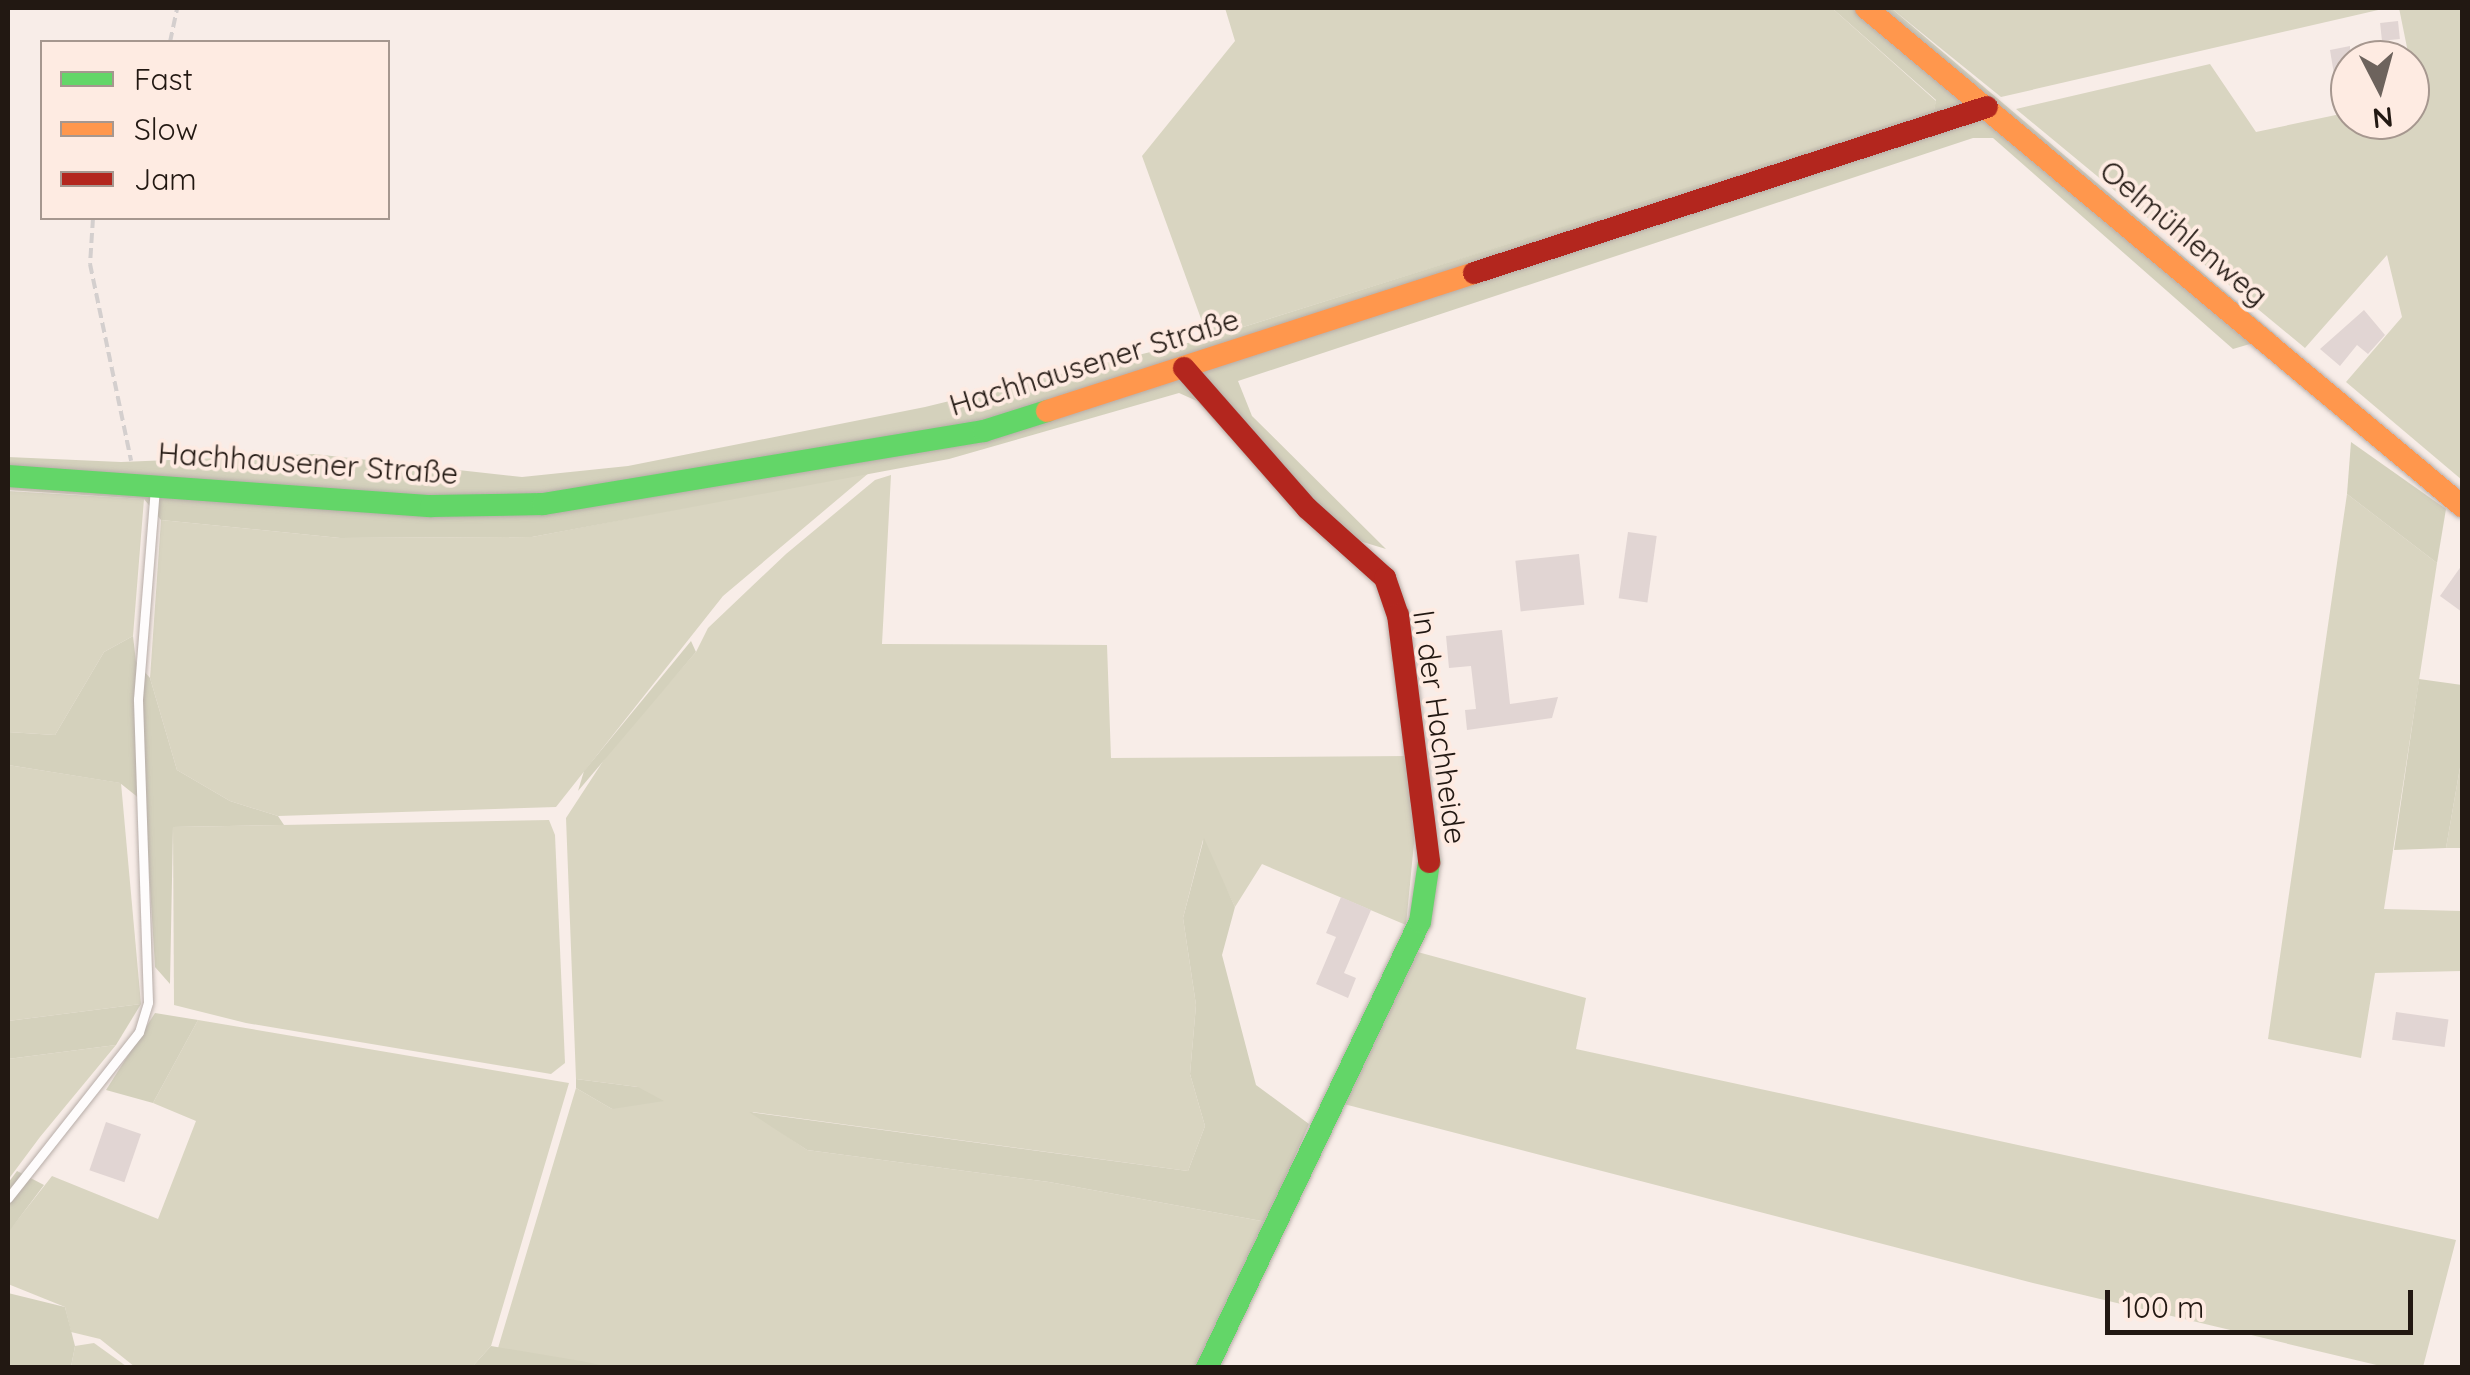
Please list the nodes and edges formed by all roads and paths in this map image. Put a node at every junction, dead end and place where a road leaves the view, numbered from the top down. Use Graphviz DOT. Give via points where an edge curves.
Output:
graph roads {
  1 [pos="177,8"];
  2 [pos="1866,8"];
  3 [pos="170,40"];
  4 [pos="1987,107"];
  5 [pos="93,220"];
  6 [pos="1184,368"];
  7 [pos="8,476"];
  8 [pos="146,481"];
  9 [pos="2462,506"];
  10 [pos="8,1198"];
  11 [pos="1207,1368"];
  1 -- 3 [label="path"];
  2 -- 4 [label="street, Oelmühlenweg"];
  4 -- 6 [label="street, Hachhausener Straße"];
  4 -- 9 [label="street, Oelmühlenweg"];
  5 -- 8 [label="path" via="90,264"];
  6 -- 8 [label="street, Hachhausener Straße" via="984,430 543,504 431,506"];
  6 -- 11 [label="street, In der Hachheide" via="1307,508 1385,578 1398,614 1429,860 1420,922"];
  7 -- 8 [label="street, Hachhausener Straße"];
  8 -- 10 [label="lane" via="138,698 148,1002 140,1032"];
}
